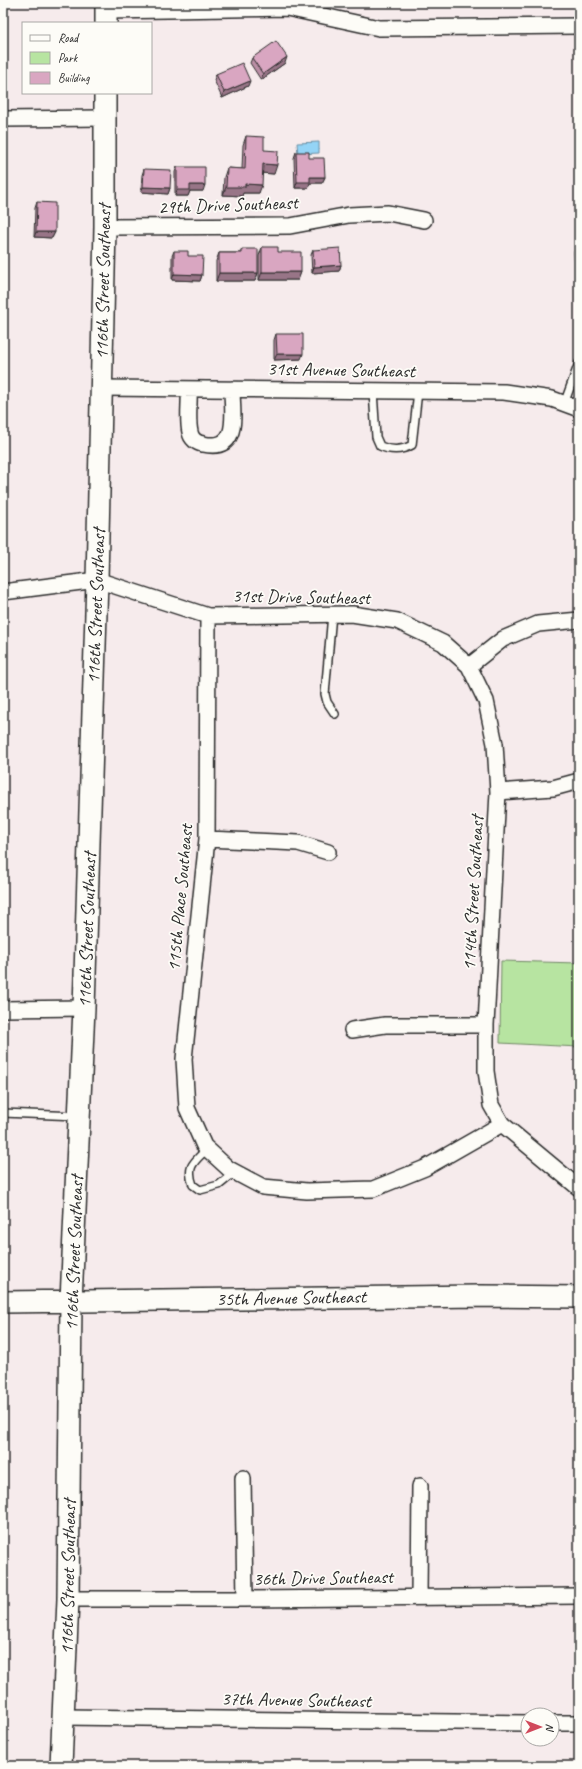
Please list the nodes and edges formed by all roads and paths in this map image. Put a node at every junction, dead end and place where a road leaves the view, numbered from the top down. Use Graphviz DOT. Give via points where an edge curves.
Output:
graph roads {
  1 [pos="106,12"];
  2 [pos="579,26"];
  3 [pos="106,94"];
  4 [pos="105,118"];
  5 [pos="3,119"];
  6 [pos="424,220"];
  7 [pos="105,227"];
  8 [pos="579,363"];
  9 [pos="101,388"];
  10 [pos="190,389"];
  11 [pos="232,389"];
  12 [pos="373,391"];
  13 [pos="418,391"];
  14 [pos="564,404"];
  15 [pos="579,409"];
  16 [pos="97,580"];
  17 [pos="3,592"];
  18 [pos="332,614"];
  19 [pos="208,616"];
  20 [pos="579,620"];
  21 [pos="469,666"];
  22 [pos="335,714"];
  23 [pos="579,781"];
  24 [pos="498,792"];
  25 [pos="207,839"];
  26 [pos="328,852"];
  27 [pos="84,1008"];
  28 [pos="3,1009"];
  29 [pos="486,1025"];
  30 [pos="352,1030"];
  31 [pos="3,1113"];
  32 [pos="80,1116"];
  33 [pos="502,1124"];
  34 [pos="207,1149"];
  35 [pos="232,1171"];
  36 [pos="579,1188"];
  37 [pos="579,1297"];
  38 [pos="71,1301"];
  39 [pos="3,1302"];
  40 [pos="243,1478"];
  41 [pos="420,1486"];
  42 [pos="579,1596"];
  43 [pos="419,1597"];
  44 [pos="68,1599"];
  45 [pos="245,1599"];
  46 [pos="64,1717"];
  47 [pos="520,1723"];
  48 [pos="560,1723"];
  49 [pos="579,1723"];
  50 [pos="61,1766"];
  1 -- 2 [label="street" via="287,8 379,28"];
  3 -- 4 [label="street, 116th Street Southeast"];
  4 -- 5 [label="street"];
  4 -- 7 [label="street, 116th Street Southeast"];
  6 -- 7 [label="street, 29th Drive Southeast" via="388,213 349,215 290,226"];
  7 -- 9 [label="street, 116th Street Southeast"];
  8 -- 14 [label="lane"];
  9 -- 10 [label="street, 31st Avenue Southeast"];
  9 -- 16 [label="street, 116th Street Southeast"];
  10 -- 11 [label="street, 31st Avenue Southeast"];
  10 -- 11 [label="street" via="191,436 196,442 212,445 224,443 230,437"];
  11 -- 12 [label="street, 31st Avenue Southeast"];
  12 -- 13 [label="street, 31st Avenue Southeast"];
  12 -- 13 [label="lane" via="376,436 380,446 388,450 398,450 412,445"];
  13 -- 14 [label="street, 31st Avenue Southeast" via="504,392"];
  14 -- 15 [label="street, 31st Avenue Southeast"];
  16 -- 17 [label="street, 31st Drive Southeast"];
  16 -- 19 [label="street, 31st Drive Southeast"];
  16 -- 27 [label="street, 116th Street Southeast"];
  18 -- 19 [label="street, 31st Drive Southeast"];
  18 -- 21 [label="street, 31st Drive Southeast" via="352,614 397,621 443,643"];
  18 -- 22 [label="lane" via="325,694"];
  19 -- 25 [label="street, 115th Place Southeast"];
  20 -- 21 [label="street" via="538,624 503,639"];
  21 -- 24 [label="street, 114th Street Southeast" via="486,701 495,744"];
  23 -- 24 [label="street" via="553,788"];
  24 -- 29 [label="street, 114th Street Southeast"];
  25 -- 26 [label="street" via="298,843"];
  25 -- 34 [label="street, 115th Place Southeast" via="184,1059 187,1108"];
  27 -- 28 [label="street"];
  27 -- 32 [label="street, 116th Street Southeast"];
  29 -- 30 [label="street" via="385,1025"];
  29 -- 33 [label="street, 114th Street Southeast" via="486,1071 491,1105"];
  31 -- 32 [label="lane"];
  32 -- 38 [label="street, 116th Street Southeast"];
  33 -- 35 [label="street, 115th Place Southeast" via="425,1168 373,1189 307,1191 263,1187"];
  33 -- 36 [label="street"];
  34 -- 35 [label="street, 115th Place Southeast"];
  34 -- 35 [label="lane" via="191,1164 189,1175 193,1185 200,1190 219,1185"];
  37 -- 38 [label="street, 35th Avenue Southeast"];
  38 -- 39 [label="street, 35th Avenue Southeast"];
  38 -- 44 [label="street, 116th Street Southeast"];
  40 -- 45 [label="street"];
  41 -- 43 [label="street"];
  42 -- 43 [label="street, 36th Drive Southeast"];
  43 -- 45 [label="street, 36th Drive Southeast"];
  44 -- 45 [label="street, 36th Drive Southeast"];
  44 -- 46 [label="street, 116th Street Southeast"];
  46 -- 47 [label="street, 37th Avenue Southeast"];
  46 -- 50 [label="street, 116th Street Southeast"];
  48 -- 49 [label="street"];
}
